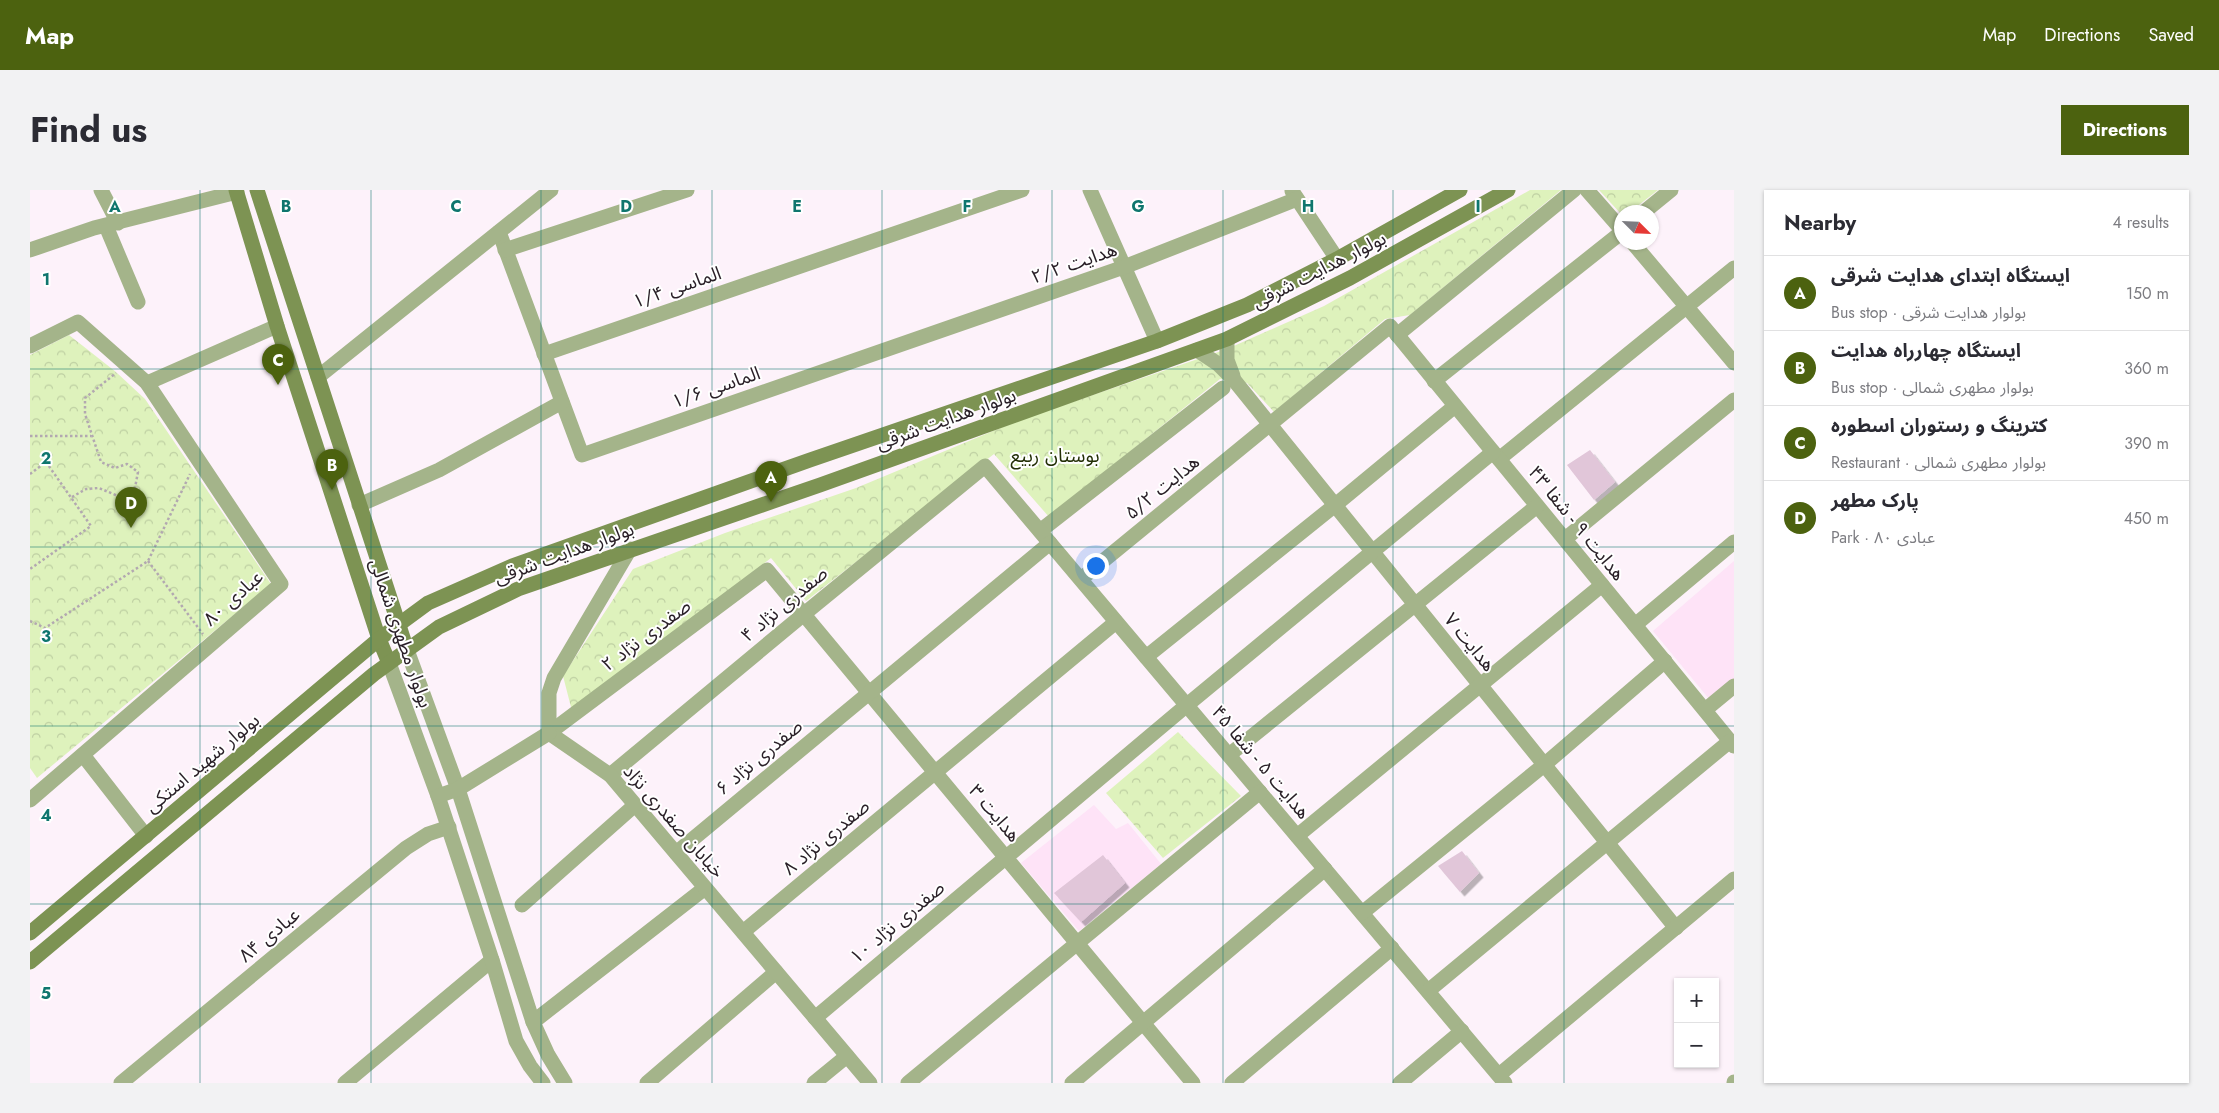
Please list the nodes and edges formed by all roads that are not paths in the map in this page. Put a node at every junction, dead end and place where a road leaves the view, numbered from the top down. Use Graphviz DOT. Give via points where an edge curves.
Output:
graph roads {
  1 [pos="101,190"];
  2 [pos="257,190"];
  3 [pos="550,190"];
  4 [pos="687,190"];
  5 [pos="1022,190"];
  6 [pos="1460,190"];
  7 [pos="1508,190"];
  8 [pos="1574,190"];
  9 [pos="1587,190"];
  10 [pos="1671,190"];
  11 [pos="236,191"];
  12 [pos="1095,192"];
  13 [pos="1294,194"];
  14 [pos="1653,205"];
  15 [pos="1420,212"];
  16 [pos="1614,222"];
  17 [pos="112,224"];
  18 [pos="499,232"];
  19 [pos="1431,233"];
  20 [pos="1614,237"];
  21 [pos="30,250"];
  22 [pos="505,250"];
  23 [pos="1639,250"];
  24 [pos="1337,259"];
  25 [pos="1124,267"];
  26 [pos="1734,268"];
  27 [pos="138,302"];
  28 [pos="1686,307"];
  29 [pos="277,326"];
  30 [pos="1393,331"];
  31 [pos="1227,339"];
  32 [pos="1157,341"];
  33 [pos="30,346"];
  34 [pos="1197,350"];
  35 [pos="544,354"];
  36 [pos="862,358"];
  37 [pos="1734,363"];
  38 [pos="318,377"];
  39 [pos="1434,381"];
  40 [pos="147,383"];
  41 [pos="1228,384"];
  42 [pos="1734,400"];
  43 [pos="562,402"];
  44 [pos="1455,406"];
  45 [pos="1269,426"];
  46 [pos="1496,456"];
  47 [pos="985,466"];
  48 [pos="360,505"];
  49 [pos="1334,506"];
  50 [pos="1537,506"];
  51 [pos="1040,531"];
  52 [pos="1565,539"];
  53 [pos="1734,542"];
  54 [pos="1050,543"];
  55 [pos="630,549"];
  56 [pos="1372,553"];
  57 [pos="767,570"];
  58 [pos="1081,579"];
  59 [pos="1602,585"];
  60 [pos="1415,606"];
  61 [pos="804,614"];
  62 [pos="1116,622"];
  63 [pos="398,623"];
  64 [pos="1635,625"];
  65 [pos="379,639"];
  66 [pos="407,650"];
  67 [pos="1146,657"];
  68 [pos="1664,661"];
  69 [pos="389,663"];
  70 [pos="1479,685"];
  71 [pos="1734,686"];
  72 [pos="869,692"];
  73 [pos="1187,705"];
  74 [pos="1705,710"];
  75 [pos="549,733"];
  76 [pos="1732,743"];
  77 [pos="83,755"];
  78 [pos="1229,755"];
  79 [pos="1544,765"];
  80 [pos="935,772"];
  81 [pos="610,776"];
  82 [pos="458,789"];
  83 [pos="1260,792"];
  84 [pos="438,796"];
  85 [pos="30,800"];
  86 [pos="635,805"];
  87 [pos="449,827"];
  88 [pos="146,836"];
  89 [pos="1297,836"];
  90 [pos="1606,843"];
  91 [pos="676,853"];
  92 [pos="1006,857"];
  93 [pos="1325,869"];
  94 [pos="1734,879"];
  95 [pos="705,888"];
  96 [pos="522,905"];
  97 [pos="1362,914"];
  98 [pos="1676,928"];
  99 [pos="30,932"];
  100 [pos="743,932"];
  101 [pos="1076,943"];
  102 [pos="1392,948"];
  103 [pos="492,960"];
  104 [pos="30,962"];
  105 [pos="776,972"];
  106 [pos="1428,991"];
  107 [pos="815,1018"];
  108 [pos="533,1022"];
  109 [pos="1144,1024"];
  110 [pos="1462,1031"];
  111 [pos="847,1056"];
  112 [pos="1502,1079"];
  113 [pos="121,1083"];
  114 [pos="345,1083"];
  115 [pos="543,1083"];
  116 [pos="565,1083"];
  117 [pos="647,1083"];
  118 [pos="814,1083"];
  119 [pos="870,1083"];
  120 [pos="908,1083"];
  121 [pos="1072,1083"];
  122 [pos="1193,1083"];
  123 [pos="1232,1083"];
  124 [pos="1400,1083"];
  1 -- 17 [label="street"];
  2 -- 38 [label="main road, بولوار مطهری شمالی"];
  3 -- 18 [label="street"];
  4 -- 22 [label="street"];
  5 -- 35 [label="street, الماسی ۱/۴"];
  6 -- 15 [label="main road, بولوار هدایت شرقی"];
  7 -- 19 [label="main road, بولوار هدایت شرقی"];
  8 -- 30 [label="street, هدایت ۵/۲"];
  9 -- 16 [label="street"];
  10 -- 14 [label="street"];
  11 -- 17 [label="street"];
  11 -- 29 [label="main road, بولوار مطهری شمالی"];
  12 -- 25 [label="street"];
  13 -- 24 [label="street"];
  13 -- 25 [label="street, هدایت ۲/۲"];
  15 -- 19 [label="main road"];
  15 -- 24 [label="main road, بولوار هدایت شرقی"];
  17 -- 21 [label="street"];
  17 -- 27 [label="street"];
  18 -- 22 [label="street"];
  18 -- 38 [label="street"];
  19 -- 31 [label="main road, بولوار هدایت شرقی" via="1311,299"];
  20 -- 39 [label="street"];
  22 -- 35 [label="street"];
  23 -- 28 [label="street"];
  24 -- 32 [label="main road, بولوار هدایت شرقی" via="1247,305"];
  25 -- 32 [label="street"];
  25 -- 36 [label="street, هدایت ۲/۲"];
  26 -- 28 [label="street, صفدری نژاد ۱۰"];
  28 -- 37 [label="street"];
  28 -- 46 [label="street, صفدری نژاد ۱۰"];
  29 -- 40 [label="street"];
  29 -- 65 [label="main road, بولوار مطهری شمالی"];
  30 -- 39 [label="street, هدایت ۹ - شفا ۴۳"];
  30 -- 45 [label="street, هدایت ۵/۲"];
  31 -- 34 [label="main road, بولوار هدایت شرقی"];
  31 -- 41 [label="street, هدایت ۷"];
  32 -- 63 [label="main road, بولوار هدایت شرقی" via="512,566 428,603"];
  33 -- 40 [label="street, عبادی ۸۰" via="78,322"];
  34 -- 41 [label="street, هدایت ۷" via="1218,364"];
  34 -- 55 [label="main road, بولوار هدایت شرقی" via="829,482"];
  35 -- 43 [label="street"];
  36 -- 43 [label="street, الماسی ۱/۶" via="582,455"];
  38 -- 48 [label="main road, بولوار مطهری شمالی"];
  39 -- 44 [label="street, هدایت ۹ - شفا ۴۳"];
  40 -- 77 [label="street, عبادی ۸۰" via="281,584"];
  41 -- 45 [label="street, هدایت ۷"];
  41 -- 51 [label="street"];
  42 -- 52 [label="street"];
  43 -- 48 [label="street" via="439,470"];
  44 -- 46 [label="street, هدایت ۹ - شفا ۴۳"];
  44 -- 49 [label="street"];
  45 -- 49 [label="street, هدایت ۷"];
  45 -- 58 [label="street, هدایت ۵/۲"];
  46 -- 50 [label="street, هدایت ۹ - شفا ۴۳"];
  46 -- 56 [label="street, صفدری نژاد ۱۰"];
  47 -- 51 [label="street, هدایت ۵ - شفا ۴۵"];
  47 -- 61 [label="street, صفدری نژاد ۴"];
  48 -- 63 [label="main road, بولوار مطهری شمالی"];
  49 -- 56 [label="street, هدایت ۷"];
  49 -- 67 [label="street"];
  50 -- 52 [label="street, هدایت ۹ - شفا ۴۳"];
  50 -- 60 [label="street"];
  51 -- 54 [label="street, هدایت ۵ - شفا ۴۵"];
  52 -- 59 [label="street, هدایت ۹ - شفا ۴۳"];
  53 -- 64 [label="street"];
  54 -- 58 [label="street, هدایت ۵ - شفا ۴۵"];
  54 -- 72 [label="street, صفدری نژاد ۶"];
  55 -- 66 [label="main road, بولوار هدایت شرقی" via="518,589 439,627"];
  55 -- 75 [label="street" via="554,678 549,693"];
  56 -- 60 [label="street, هدایت ۷"];
  56 -- 73 [label="street, صفدری نژاد ۱۰"];
  57 -- 61 [label="street, هدایت ۳"];
  57 -- 75 [label="street, صفدری نژاد ۲"];
  58 -- 62 [label="street, هدایت ۵ - شفا ۴۵"];
  59 -- 64 [label="street, هدایت ۹ - شفا ۴۳"];
  59 -- 70 [label="street"];
  60 -- 70 [label="street, هدایت ۷"];
  60 -- 78 [label="street"];
  61 -- 72 [label="street, هدایت ۳"];
  61 -- 81 [label="street, صفدری نژاد ۴"];
  62 -- 67 [label="street, هدایت ۵ - شفا ۴۵"];
  62 -- 80 [label="street, صفدری نژاد ۸"];
  63 -- 65 [label="main road, بولوار شهید استکی"];
  63 -- 66 [label="main road, بولوار مطهری شمالی"];
  64 -- 68 [label="street, هدایت ۹ - شفا ۴۳"];
  65 -- 69 [label="main road, بولوار مطهری شمالی"];
  65 -- 88 [label="main road, بولوار شهید استکی"];
  66 -- 69 [label="main road, بولوار هدایت شرقی"];
  66 -- 82 [label="street, بولوار مطهری شمالی"];
  67 -- 73 [label="street, هدایت ۵ - شفا ۴۵"];
  68 -- 74 [label="street, هدایت ۹ - شفا ۴۳"];
  68 -- 79 [label="street"];
  69 -- 84 [label="street, بولوار مطهری شمالی"];
  69 -- 104 [label="main road"];
  70 -- 79 [label="street, هدایت ۷"];
  70 -- 89 [label="street"];
  71 -- 74 [label="street"];
  72 -- 80 [label="street, هدایت ۳"];
  72 -- 91 [label="street, صفدری نژاد ۶"];
  73 -- 78 [label="street, هدایت ۵ - شفا ۴۵"];
  73 -- 92 [label="street, صفدری نژاد ۱۰"];
  74 -- 76 [label="street, هدایت ۹ - شفا ۴۳"];
  75 -- 81 [label="street, خیابان صفدری نژاد"];
  75 -- 82 [label="street, صفدری نژاد ۲"];
  76 -- 90 [label="street"];
  77 -- 85 [label="street, عبادی ۸۰"];
  77 -- 88 [label="street"];
  78 -- 83 [label="street, هدایت ۵ - شفا ۴۵"];
  79 -- 90 [label="street, هدایت ۷"];
  79 -- 97 [label="street"];
  80 -- 92 [label="street, هدایت ۳"];
  80 -- 100 [label="street, صفدری نژاد ۸"];
  81 -- 86 [label="street, خیابان صفدری نژاد"];
  82 -- 84 [label="street, صفدری نژاد ۲"];
  82 -- 108 [label="street, بولوار مطهری شمالی"];
  83 -- 89 [label="street, هدایت ۵ - شفا ۴۵"];
  83 -- 101 [label="street"];
  84 -- 87 [label="street, بولوار مطهری شمالی"];
  86 -- 91 [label="street, خیابان صفدری نژاد"];
  86 -- 96 [label="street"];
  87 -- 103 [label="street, بولوار مطهری شمالی"];
  87 -- 113 [label="street, عبادی ۸۴" via="428,834 406,848"];
  88 -- 99 [label="main road, بولوار شهید استکی"];
  89 -- 93 [label="street, هدایت ۵ - شفا ۴۵"];
  90 -- 98 [label="street, هدایت ۷"];
  90 -- 106 [label="street"];
  91 -- 95 [label="street, خیابان صفدری نژاد"];
  92 -- 101 [label="street, هدایت ۳"];
  92 -- 107 [label="street, صفدری نژاد ۱۰"];
  93 -- 97 [label="street, هدایت ۵ - شفا ۴۵"];
  93 -- 109 [label="street"];
  94 -- 98 [label="street"];
  95 -- 100 [label="street, خیابان صفدری نژاد"];
  95 -- 108 [label="street"];
  97 -- 102 [label="street, هدایت ۵ - شفا ۴۵"];
  98 -- 112 [label="street"];
  100 -- 105 [label="street, خیابان صفدری نژاد"];
  101 -- 109 [label="street, هدایت ۳"];
  101 -- 120 [label="street"];
  102 -- 106 [label="street, هدایت ۵ - شفا ۴۵"];
  102 -- 123 [label="street"];
  103 -- 114 [label="street"];
  103 -- 115 [label="street, بولوار مطهری شمالی" via="516,1041"];
  105 -- 107 [label="street, خیابان صفدری نژاد"];
  105 -- 117 [label="street"];
  106 -- 110 [label="street, هدایت ۵ - شفا ۴۵"];
  107 -- 111 [label="street, خیابان صفدری نژاد"];
  108 -- 116 [label="street, بولوار مطهری شمالی"];
  109 -- 121 [label="street"];
  109 -- 122 [label="street, هدایت ۳"];
  110 -- 112 [label="street, هدایت ۵ - شفا ۴۵"];
  110 -- 124 [label="street"];
  111 -- 118 [label="street"];
  111 -- 119 [label="street, خیابان صفدری نژاد"];
}
